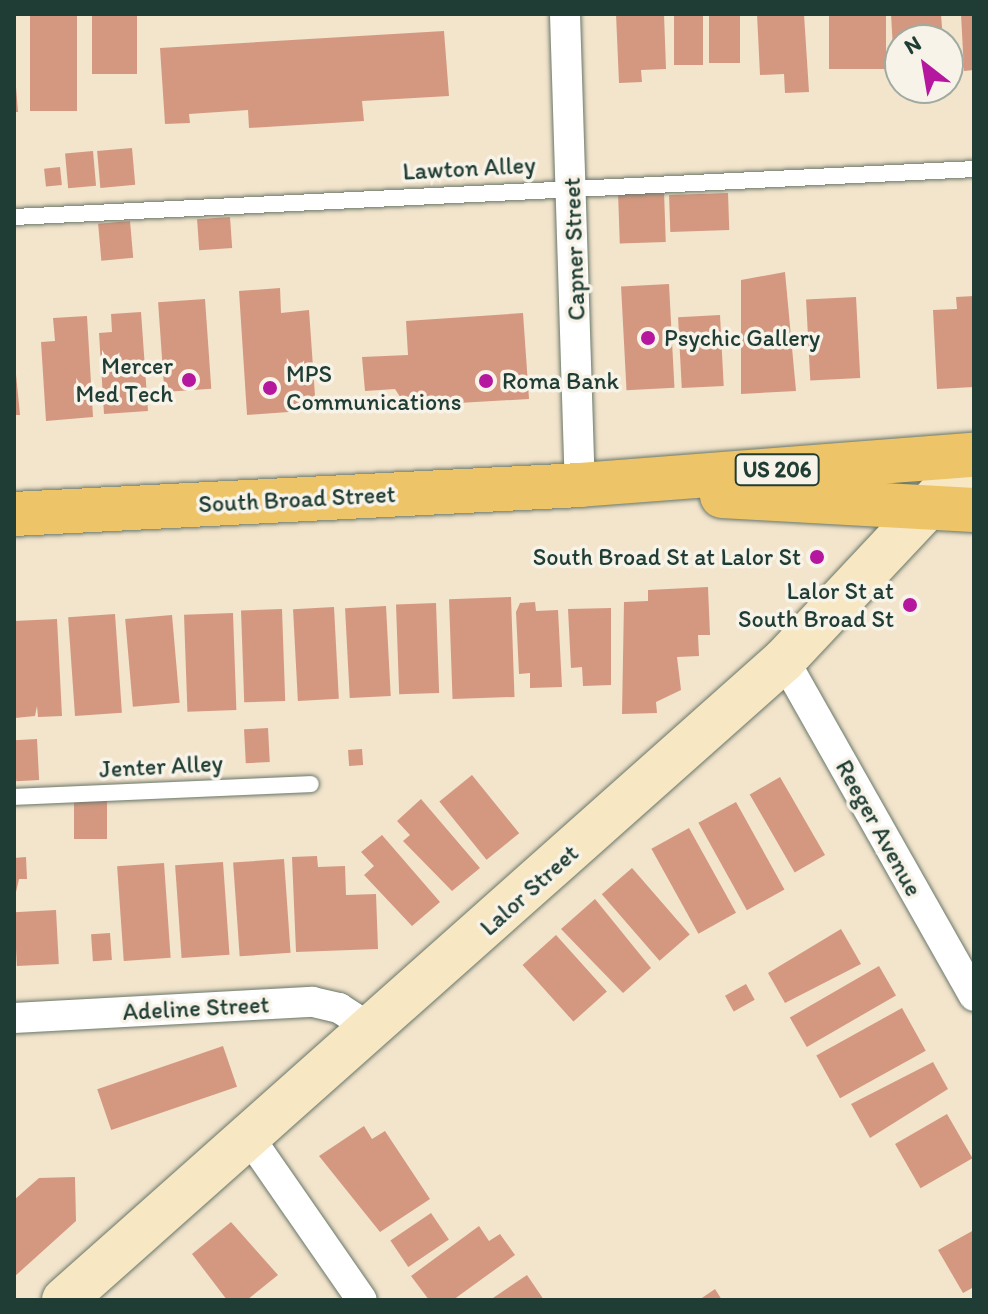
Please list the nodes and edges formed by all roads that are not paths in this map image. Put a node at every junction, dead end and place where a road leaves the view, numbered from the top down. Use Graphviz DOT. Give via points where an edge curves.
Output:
graph roads {
  1 [pos="565,14"];
  2 [pos="974,169"];
  3 [pos="572,186"];
  4 [pos="14,217"];
  5 [pos="974,456"];
  6 [pos="580,485"];
  7 [pos="974,510"];
  8 [pos="931,511"];
  9 [pos="14,514"];
  10 [pos="784,660"];
  11 [pos="311,784"];
  12 [pos="14,797"];
  13 [pos="974,996"];
  14 [pos="14,1018"];
  15 [pos="371,1029"];
  16 [pos="249,1137"];
  17 [pos="64,1300"];
  18 [pos="362,1300"];
  1 -- 3 [label="street, Capner Street"];
  2 -- 3 [label="lane, Lawton Alley"];
  3 -- 4 [label="lane, Lawton Alley"];
  3 -- 6 [label="street, Capner Street"];
  5 -- 6 [label="main road, South Broad Street / US 206"];
  5 -- 8 [label="main road, Lalor Street"];
  6 -- 8 [label="main road, South Broad Street / US 206"];
  6 -- 9 [label="main road, South Broad Street / US 206"];
  7 -- 8 [label="main road, South Broad Street / US 206"];
  8 -- 10 [label="main road, Lalor Street"];
  10 -- 13 [label="street, Reeger Avenue"];
  10 -- 15 [label="main road, Lalor Street"];
  11 -- 12 [label="lane, Jenter Alley"];
  14 -- 15 [label="street, Adeline Street" via="313,1002 339,1008"];
  15 -- 16 [label="main road, Lalor Street"];
  16 -- 17 [label="main road, Lalor Street"];
  16 -- 18 [label="street"];
}
